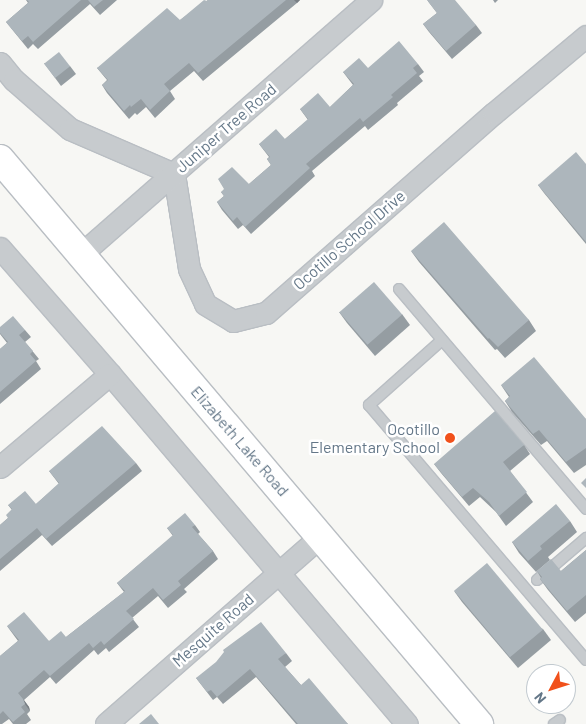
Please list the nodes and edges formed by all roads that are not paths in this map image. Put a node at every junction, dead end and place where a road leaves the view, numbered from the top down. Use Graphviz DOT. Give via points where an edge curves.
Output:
graph roads {
  1 [pos="371,0"];
  2 [pos="586,36"];
  3 [pos="0,63"];
  4 [pos="0,159"];
  5 [pos="174,174"];
  6 [pos="0,248"];
  7 [pos="80,255"];
  8 [pos="399,289"];
  9 [pos="442,340"];
  10 [pos="110,374"];
  11 [pos="0,467"];
  12 [pos="586,509"];
  13 [pos="320,536"];
  14 [pos="586,538"];
  15 [pos="277,574"];
  16 [pos="537,580"];
  17 [pos="586,660"];
  18 [pos="106,724"];
  19 [pos="407,724"];
  20 [pos="479,724"];
  1 -- 5 [label="street, Juniper Tree Road"];
  2 -- 5 [label="street, Ocotillo School Drive" via="266,313 233,321 205,304 189,269"];
  3 -- 5 [label="street" via="14,80 70,129"];
  4 -- 7 [label="main road, Elizabeth Lake Road"];
  5 -- 7 [label="street, Juniper Tree Road"];
  6 -- 10 [label="street"];
  7 -- 13 [label="main road, Elizabeth Lake Road"];
  8 -- 9 [label="lane"];
  9 -- 12 [label="lane"];
  9 -- 17 [label="lane" via="369,405"];
  10 -- 11 [label="street"];
  10 -- 15 [label="street"];
  13 -- 15 [label="street, Mesquite Road"];
  13 -- 20 [label="main road, Elizabeth Lake Road"];
  14 -- 16 [label="lane"];
  15 -- 18 [label="street, Mesquite Road"];
  15 -- 19 [label="street"];
}
